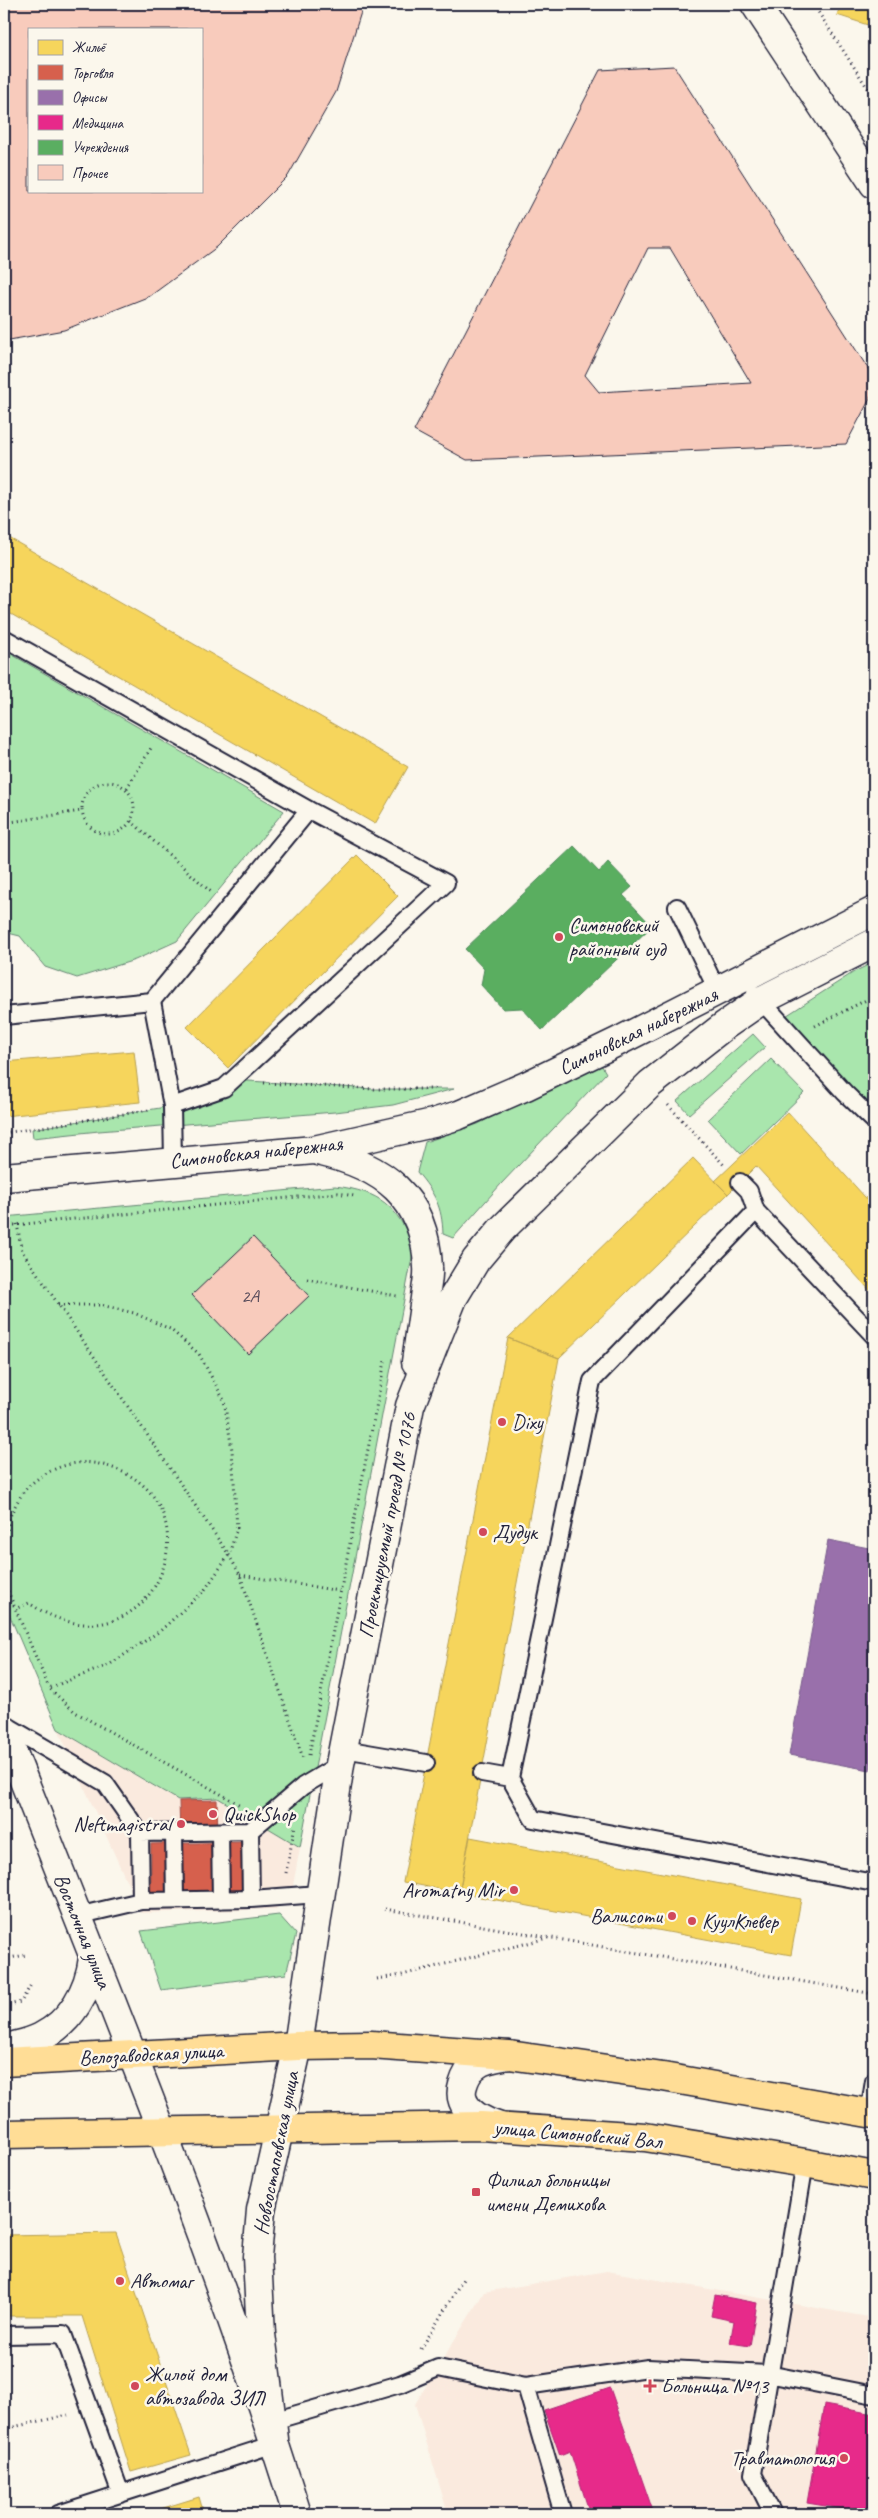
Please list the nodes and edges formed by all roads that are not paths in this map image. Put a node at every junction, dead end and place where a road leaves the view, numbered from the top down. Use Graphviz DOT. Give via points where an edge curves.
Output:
graph roads {
  1 [pos="755,4"];
  2 [pos="874,184"];
  3 [pos="4,638"];
  4 [pos="309,810"];
  5 [pos="677,907"];
  6 [pos="874,911"];
  7 [pos="874,943"];
  8 [pos="744,978"];
  9 [pos="718,992"];
  10 [pos="152,1001"];
  11 [pos="760,1002"];
  12 [pos="4,1016"];
  13 [pos="172,1106"];
  14 [pos="874,1121"];
  15 [pos="314,1150"];
  16 [pos="173,1162"];
  17 [pos="4,1177"];
  18 [pos="740,1182"];
  19 [pos="756,1211"];
  20 [pos="874,1336"];
  21 [pos="410,1406"];
  22 [pos="4,1724"];
  23 [pos="4,1730"];
  24 [pos="342,1757"];
  25 [pos="426,1763"];
  26 [pos="482,1773"];
  27 [pos="510,1778"];
  28 [pos="250,1831"];
  29 [pos="220,1832"];
  30 [pos="140,1833"];
  31 [pos="174,1833"];
  32 [pos="874,1883"];
  33 [pos="319,1894"];
  34 [pos="251,1899"];
  35 [pos="175,1900"];
  36 [pos="221,1900"];
  37 [pos="141,1901"];
  38 [pos="77,1916"];
  39 [pos="93,1958"];
  40 [pos="298,2046"];
  41 [pos="4,2049"];
  42 [pos="132,2055"];
  43 [pos="509,2056"];
  44 [pos="4,2062"];
  45 [pos="874,2081"];
  46 [pos="872,2113"];
  47 [pos="500,2127"];
  48 [pos="279,2130"];
  49 [pos="162,2133"];
  50 [pos="4,2134"];
  51 [pos="805,2163"];
  52 [pos="874,2176"];
  53 [pos="4,2335"];
  54 [pos="768,2374"];
  55 [pos="526,2386"];
  56 [pos="874,2395"];
  57 [pos="274,2434"];
  58 [pos="121,2494"];
  59 [pos="58,2514"];
  60 [pos="297,2514"];
  61 [pos="563,2514"];
  62 [pos="776,2514"];
  1 -- 2 [label="main road"];
  3 -- 4 [label="lane"];
  4 -- 10 [label="lane"];
  4 -- 13 [label="lane" via="446,883 224,1088"];
  5 -- 9 [label="lane"];
  6 -- 8 [label="main road, Симоновская набережная"];
  7 -- 11 [label="main road, Проектируемый проезд № 1076"];
  8 -- 9 [label="main road, Симоновская набережная"];
  8 -- 11 [label="lane"];
  9 -- 15 [label="main road, Симоновская набережная" via="526,1086 459,1114"];
  10 -- 12 [label="lane"];
  10 -- 13 [label="lane"];
  11 -- 14 [label="lane"];
  11 -- 21 [label="main road, Проектируемый проезд № 1076" via="650,1084 534,1196 476,1260 453,1298"];
  13 -- 16 [label="lane"];
  15 -- 16 [label="main road, Симоновская набережная"];
  15 -- 21 [label="main road" via="350,1158 378,1172 403,1194 424,1230 428,1269"];
  16 -- 17 [label="main road, Симоновская набережная"];
  18 -- 19 [label="lane" via="750,1191"];
  19 -- 20 [label="lane"];
  19 -- 27 [label="lane" via="592,1381"];
  21 -- 24 [label="main road, Проектируемый проезд № 1076"];
  22 -- 30 [label="lane" via="105,1783"];
  23 -- 38 [label="main road, Восточная улица"];
  24 -- 25 [label="lane"];
  24 -- 28 [label="lane"];
  24 -- 33 [label="main road, Проектируемый проезд № 1076"];
  26 -- 27 [label="lane"];
  27 -- 32 [label="lane" via="533,1819"];
  28 -- 29 [label="lane"];
  28 -- 34 [label="lane"];
  29 -- 31 [label="lane"];
  29 -- 36 [label="lane"];
  30 -- 31 [label="lane"];
  30 -- 37 [label="lane"];
  31 -- 35 [label="lane"];
  33 -- 34 [label="lane"];
  33 -- 40 [label="main road, Проектируемый проезд № 1076"];
  34 -- 36 [label="lane"];
  35 -- 36 [label="lane"];
  35 -- 37 [label="lane"];
  37 -- 38 [label="lane"];
  38 -- 39 [label="main road, Восточная улица"];
  39 -- 41 [label="main road" via="91,1975 67,2019 41,2037"];
  39 -- 42 [label="main road, Восточная улица"];
  40 -- 42 [label="main road, Велозаводская улица"];
  40 -- 43 [label="main road" via="371,2045"];
  40 -- 48 [label="main road, Новоостаповская улица"];
  42 -- 44 [label="main road, Велозаводская улица"];
  42 -- 49 [label="main road, Восточная улица"];
  43 -- 46 [label="main road" via="663,2077"];
  43 -- 47 [label="main road" via="475,2065 466,2076 461,2091 464,2104 473,2115"];
  45 -- 46 [label="lane"];
  47 -- 48 [label="main road, улица Симоновский Вал"];
  47 -- 51 [label="main road, улица Симоновский Вал" via="645,2137"];
  48 -- 49 [label="main road"];
  48 -- 57 [label="main road, Новоостаповская улица" via="260,2210 257,2257 261,2334"];
  49 -- 50 [label="main road"];
  49 -- 57 [label="main road, Новоостаповская улица"];
  51 -- 52 [label="main road, улица Симоновский Вал"];
  51 -- 54 [label="lane"];
  53 -- 58 [label="lane" via="63,2334"];
  54 -- 55 [label="lane" via="648,2368"];
  54 -- 56 [label="lane"];
  54 -- 62 [label="lane" via="753,2474"];
  55 -- 57 [label="lane" via="438,2368"];
  55 -- 61 [label="lane"];
  57 -- 58 [label="lane"];
  57 -- 60 [label="main road, Новоостаповская улица"];
  58 -- 59 [label="lane"];
}
